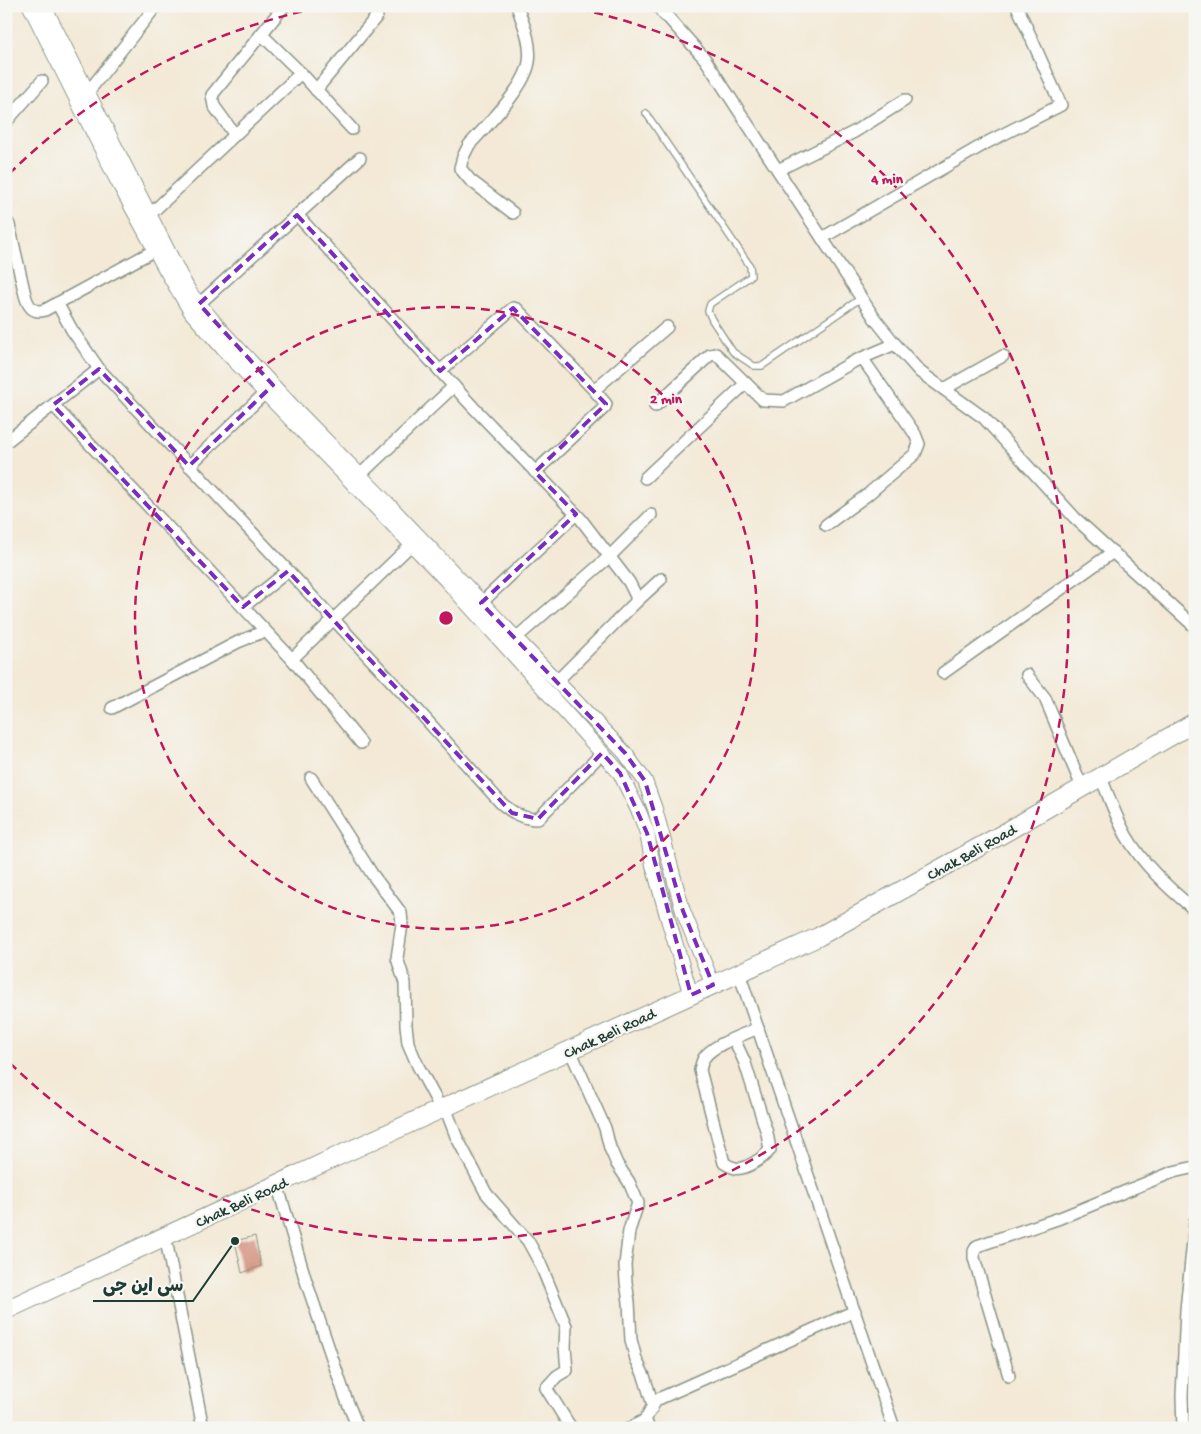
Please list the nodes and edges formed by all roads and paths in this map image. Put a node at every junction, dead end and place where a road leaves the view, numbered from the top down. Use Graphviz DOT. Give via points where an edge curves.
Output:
graph roads {
  1 [pos="30,6"];
  2 [pos="44,6"];
  3 [pos="156,6"];
  4 [pos="284,6"];
  5 [pos="517,6"];
  6 [pos="1017,6"];
  7 [pos="664,9"];
  8 [pos="377,16"];
  9 [pos="261,34"];
  10 [pos="301,73"];
  11 [pos="42,81"];
  12 [pos="316,90"];
  13 [pos="88,92"];
  14 [pos="905,100"];
  15 [pos="646,114"];
  16 [pos="6,122"];
  17 [pos="352,128"];
  18 [pos="235,135"];
  19 [pos="360,158"];
  20 [pos="778,170"];
  21 [pos="513,213"];
  22 [pos="297,216"];
  23 [pos="145,219"];
  24 [pos="6,220"];
  25 [pos="822,238"];
  26 [pos="155,250"];
  27 [pos="862,298"];
  28 [pos="57,303"];
  29 [pos="199,304"];
  30 [pos="667,327"];
  31 [pos="895,344"];
  32 [pos="1003,356"];
  33 [pos="862,358"];
  34 [pos="99,368"];
  35 [pos="440,371"];
  36 [pos="746,383"];
  37 [pos="454,386"];
  38 [pos="944,389"];
  39 [pos="594,390"];
  40 [pos="265,393"];
  41 [pos="53,405"];
  42 [pos="654,406"];
  43 [pos="6,442"];
  44 [pos="189,466"];
  45 [pos="535,472"];
  46 [pos="360,475"];
  47 [pos="645,478"];
  48 [pos="383,507"];
  49 [pos="576,514"];
  50 [pos="652,515"];
  51 [pos="826,525"];
  52 [pos="411,545"];
  53 [pos="1113,552"];
  54 [pos="610,556"];
  55 [pos="288,571"];
  56 [pos="662,579"];
  57 [pos="481,602"];
  58 [pos="636,602"];
  59 [pos="243,607"];
  60 [pos="334,620"];
  61 [pos="1195,627"];
  62 [pos="265,631"];
  63 [pos="516,638"];
  64 [pos="292,659"];
  65 [pos="943,673"];
  66 [pos="1027,675"];
  67 [pos="557,681"];
  68 [pos="112,708"];
  69 [pos="1195,722"];
  70 [pos="361,743"];
  71 [pos="602,752"];
  72 [pos="1100,776"];
  73 [pos="311,778"];
  74 [pos="1082,787"];
  75 [pos="1195,910"];
  76 [pos="739,973"];
  77 [pos="713,985"];
  78 [pos="691,995"];
  79 [pos="758,1028"];
  80 [pos="734,1039"];
  81 [pos="570,1050"];
  82 [pos="443,1108"];
  83 [pos="1195,1167"];
  84 [pos="277,1184"];
  85 [pos="1195,1221"];
  86 [pos="165,1235"];
  87 [pos="6,1310"];
  88 [pos="854,1311"];
  89 [pos="1010,1376"];
  90 [pos="653,1405"];
  91 [pos="647,1424"];
  92 [pos="568,1427"];
  93 [pos="203,1428"];
  94 [pos="358,1428"];
  95 [pos="630,1428"];
  96 [pos="894,1428"];
  97 [pos="1182,1428"];
  1 -- 23 [label="street"];
  2 -- 13 [label="street"];
  3 -- 13 [label="street"];
  4 -- 9 [label="street"];
  5 -- 21 [label="street" via="528,38 529,62 522,81 470,145 460,168 470,180"];
  6 -- 25 [label="street" via="1061,106 988,142"];
  7 -- 20 [label="street" via="705,59"];
  8 -- 12 [label="street"];
  9 -- 10 [label="street"];
  9 -- 18 [label="street" via="212,95 214,106"];
  10 -- 12 [label="street"];
  10 -- 18 [label="street"];
  11 -- 16 [label="street"];
  12 -- 17 [label="street"];
  13 -- 23 [label="street"];
  14 -- 20 [label="street" via="854,132"];
  15 -- 27 [label="lane" via="750,266 751,276 710,304 708,311 733,352 754,366 762,366"];
  18 -- 23 [label="street"];
  19 -- 22 [label="street"];
  20 -- 25 [label="street"];
  22 -- 29 [label="street"];
  22 -- 35 [label="street"];
  23 -- 26 [label="street"];
  23 -- 29 [label="street"];
  24 -- 28 [label="street" via="28,305 39,312"];
  25 -- 27 [label="street"];
  26 -- 28 [label="street"];
  26 -- 40 [label="street" via="191,312"];
  27 -- 31 [label="street"];
  28 -- 34 [label="street"];
  29 -- 46 [label="street"];
  30 -- 39 [label="street"];
  31 -- 33 [label="street"];
  31 -- 38 [label="street" via="920,372"];
  32 -- 38 [label="street"];
  33 -- 36 [label="street" via="784,400 763,400"];
  33 -- 51 [label="street" via="919,444 915,454"];
  34 -- 41 [label="street"];
  34 -- 44 [label="street"];
  35 -- 37 [label="street"];
  35 -- 39 [label="street" via="514,308"];
  36 -- 42 [label="street" via="716,354 710,355"];
  36 -- 47 [label="street"];
  37 -- 45 [label="street"];
  37 -- 46 [label="street"];
  38 -- 53 [label="street" via="984,418 1075,518"];
  39 -- 45 [label="street" via="605,407"];
  40 -- 44 [label="street"];
  40 -- 48 [label="street"];
  41 -- 43 [label="street"];
  41 -- 59 [label="street"];
  44 -- 55 [label="street"];
  45 -- 49 [label="street"];
  46 -- 48 [label="street"];
  48 -- 52 [label="street"];
  48 -- 57 [label="street"];
  49 -- 54 [label="street"];
  49 -- 57 [label="street"];
  50 -- 54 [label="street"];
  52 -- 60 [label="street"];
  52 -- 71 [label="street"];
  53 -- 61 [label="street"];
  53 -- 65 [label="street"];
  54 -- 58 [label="street" via="629,582"];
  54 -- 63 [label="street"];
  55 -- 59 [label="street"];
  55 -- 60 [label="street"];
  56 -- 58 [label="street"];
  57 -- 63 [label="street"];
  58 -- 67 [label="street"];
  59 -- 62 [label="street"];
  60 -- 64 [label="street"];
  60 -- 71 [label="street" via="512,813 538,819"];
  62 -- 64 [label="street"];
  62 -- 68 [label="street"];
  63 -- 67 [label="street"];
  64 -- 70 [label="street"];
  66 -- 74 [label="street" via="1044,698"];
  67 -- 77 [label="street" via="625,753 645,781 683,911"];
  69 -- 72 [label="main road, Chak Beli Road"];
  71 -- 78 [label="street" via="620,773 647,833 653,865"];
  72 -- 74 [label="main road, Chak Beli Road"];
  72 -- 75 [label="street" via="1123,830 1136,851"];
  73 -- 82 [label="street" via="401,913 397,958 405,983 408,1043"];
  74 -- 76 [label="main road, Chak Beli Road" via="818,937"];
  76 -- 77 [label="main road, Chak Beli Road"];
  76 -- 79 [label="street"];
  77 -- 78 [label="main road, Chak Beli Road"];
  78 -- 81 [label="main road, Chak Beli Road"];
  79 -- 80 [label="street"];
  79 -- 88 [label="street"];
  80 -- 80 [label="street" via="709,1052 700,1070 724,1163 740,1168 764,1157 770,1150 745,1063"];
  81 -- 82 [label="main road, Chak Beli Road"];
  81 -- 90 [label="street" via="605,1128 617,1164 638,1203 629,1231 626,1282 631,1340"];
  82 -- 84 [label="main road, Chak Beli Road"];
  82 -- 92 [label="street" via="486,1193 528,1241 566,1326 567,1370 546,1388"];
  83 -- 89 [label="street" via="1173,1172 1060,1218 977,1246 974,1258"];
  84 -- 86 [label="main road, Chak Beli Road"];
  84 -- 94 [label="street" via="306,1281"];
  85 -- 97 [label="street" via="1186,1310"];
  86 -- 87 [label="main road, Chak Beli Road"];
  86 -- 93 [label="street"];
  88 -- 90 [label="street" via="656,1400"];
  88 -- 96 [label="street"];
  90 -- 91 [label="street"];
  91 -- 95 [label="street"];
}
